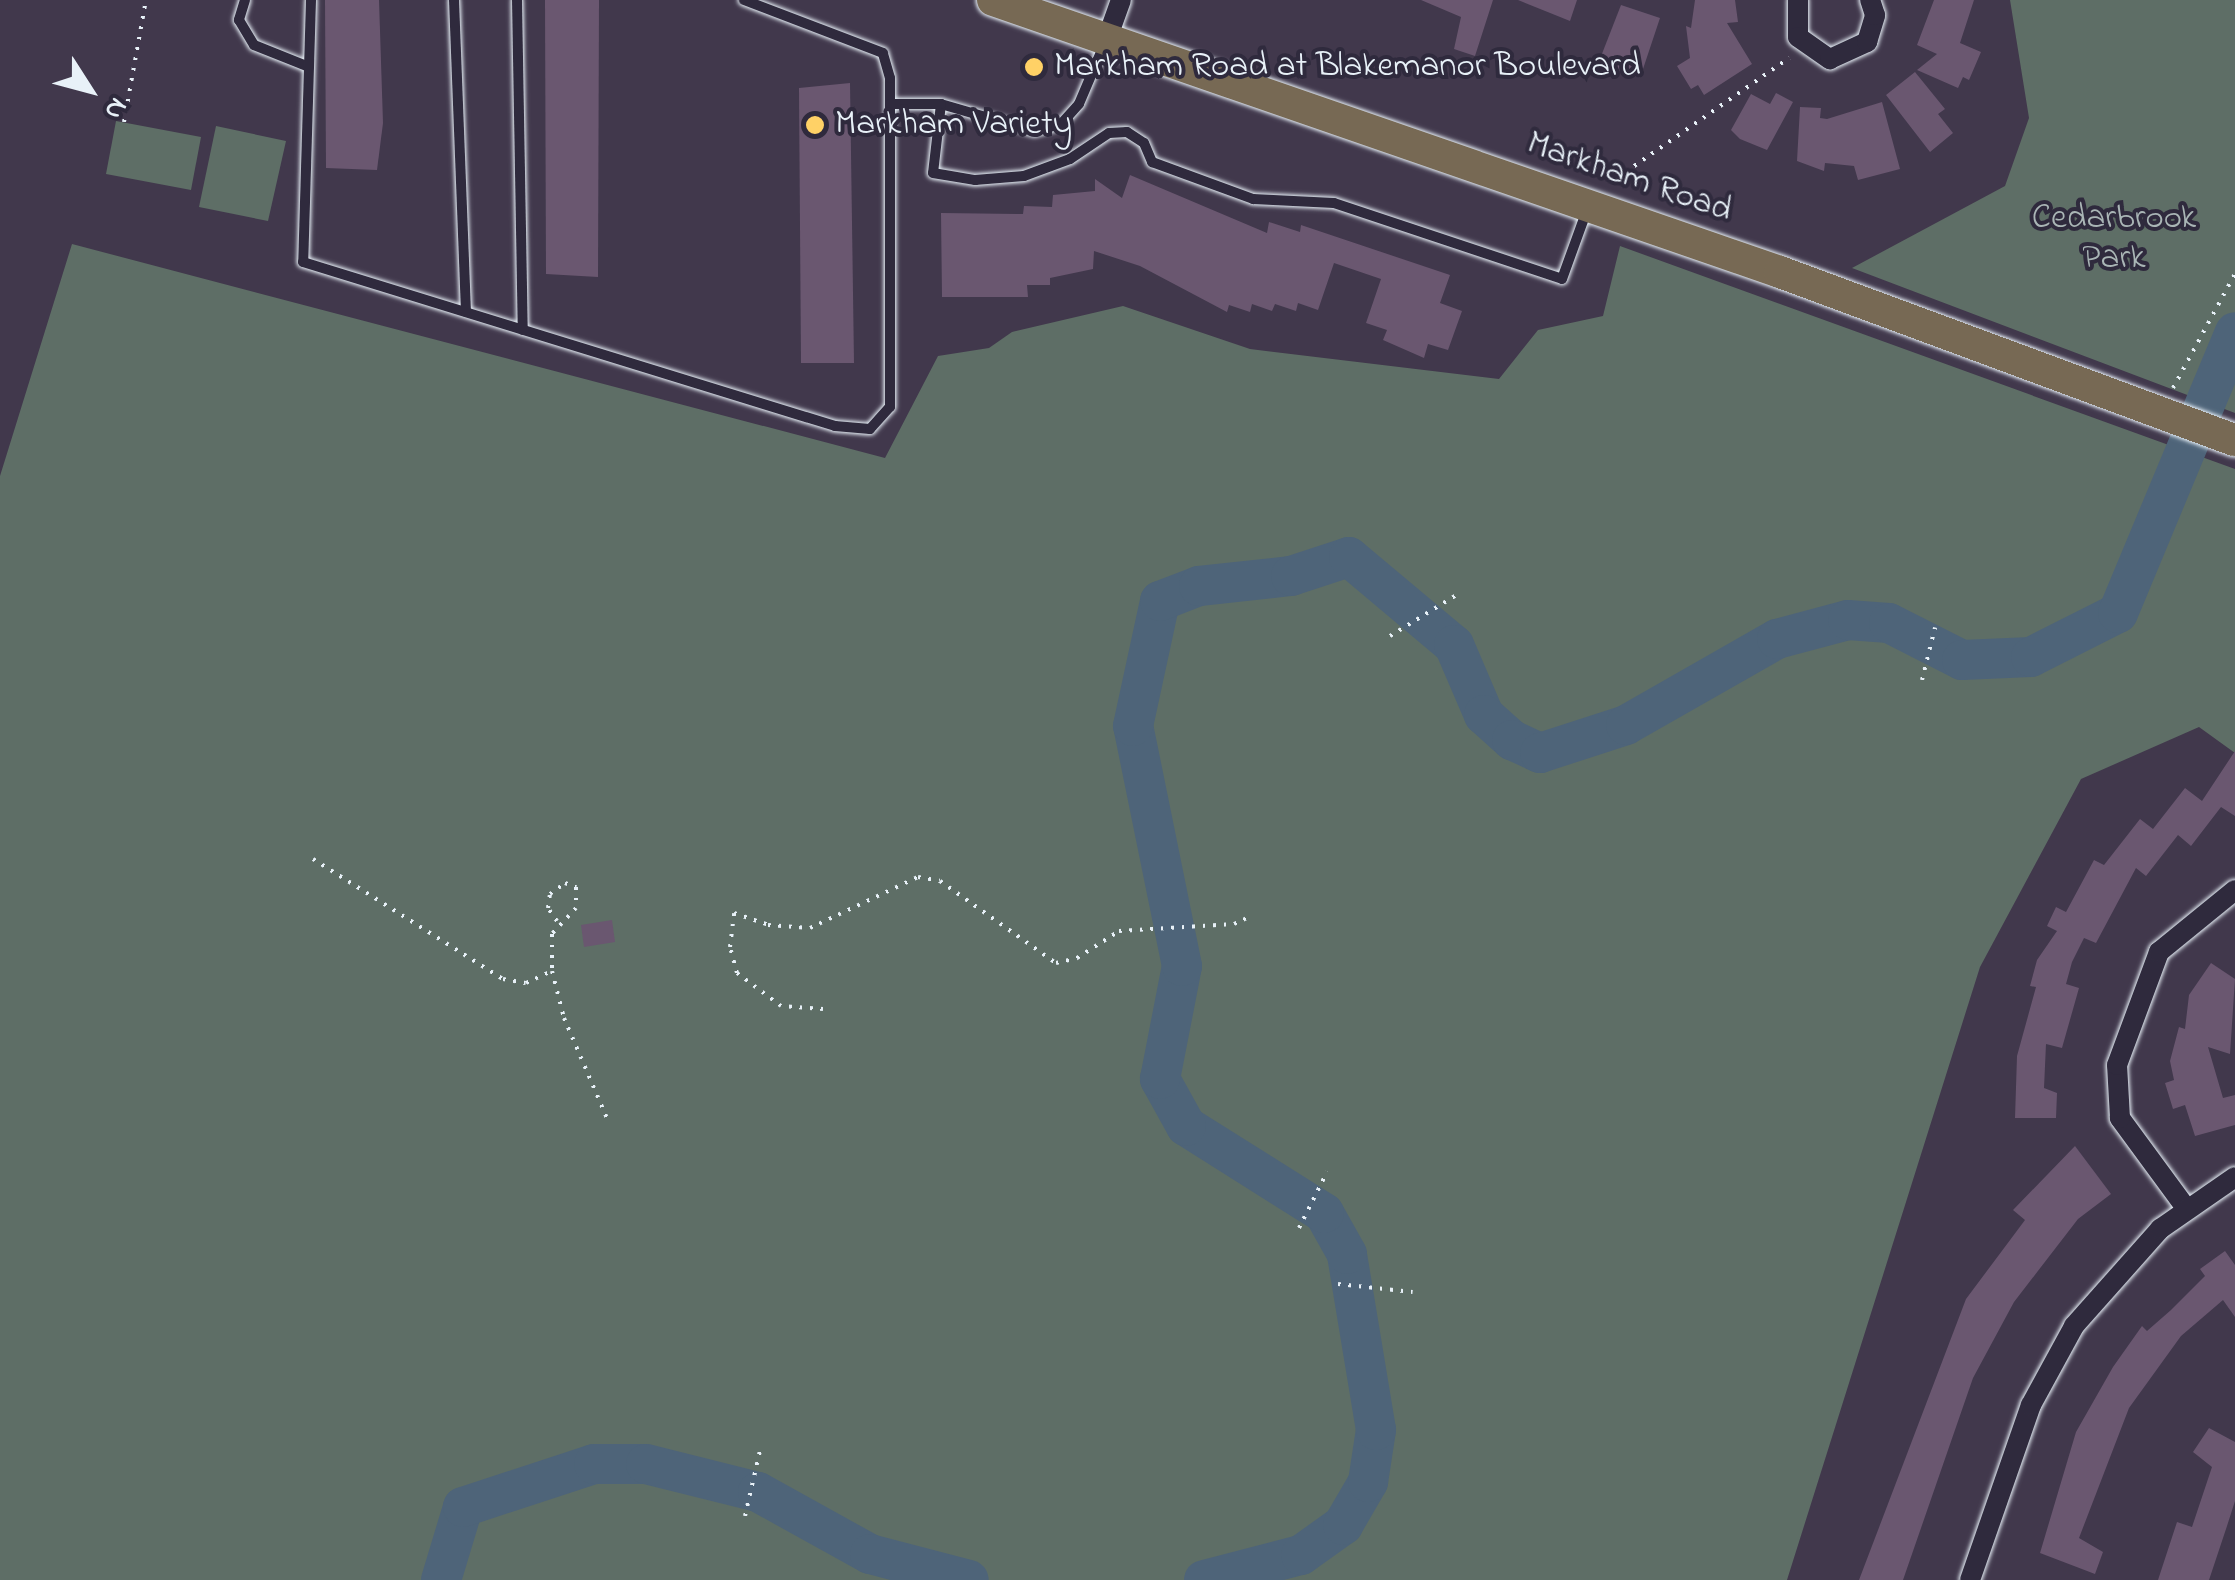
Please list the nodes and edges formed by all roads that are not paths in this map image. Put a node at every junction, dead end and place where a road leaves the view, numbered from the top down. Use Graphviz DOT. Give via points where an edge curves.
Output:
graph roads {
  1 [pos="246,0"];
  2 [pos="311,0"];
  3 [pos="454,0"];
  4 [pos="517,0"];
  5 [pos="744,0"];
  6 [pos="993,0"];
  7 [pos="1121,0"];
  8 [pos="1798,0"];
  9 [pos="1870,0"];
  10 [pos="1107,39"];
  11 [pos="309,67"];
  12 [pos="890,104"];
  13 [pos="941,104"];
  14 [pos="1588,206"];
  15 [pos="466,312"];
  16 [pos="523,330"];
  17 [pos="2235,440"];
  18 [pos="2235,890"];
  19 [pos="2235,1177"];
  20 [pos="2186,1208"];
  21 [pos="1970,1580"];
  1 -- 11 [label="lane" via="239,20 254,44"];
  2 -- 11 [label="lane"];
  3 -- 15 [label="lane"];
  4 -- 16 [label="lane"];
  5 -- 12 [label="lane" via="883,53"];
  6 -- 10 [label="main road, Markham Road"];
  7 -- 10 [label="street"];
  8 -- 9 [label="street" via="1794,26 1806,47 1830,59 1857,52 1874,30"];
  10 -- 13 [label="lane" via="1080,104 1062,124 1034,131"];
  10 -- 14 [label="main road, Markham Road"];
  11 -- 15 [label="lane" via="304,262"];
  12 -- 13 [label="lane"];
  12 -- 16 [label="lane" via="890,406 870,429 834,426"];
  13 -- 14 [label="lane" via="932,173 974,180 1024,176 1124,132 1144,143 1152,162 1250,197 1334,202 1562,279"];
  14 -- 17 [label="main road, Markham Road" via="2171,400"];
  15 -- 16 [label="lane"];
  18 -- 20 [label="street" via="2158,952 2117,1065 2120,1118"];
  19 -- 20 [label="street"];
  20 -- 21 [label="street" via="2132,1257 2068,1338 2030,1405"];
}
